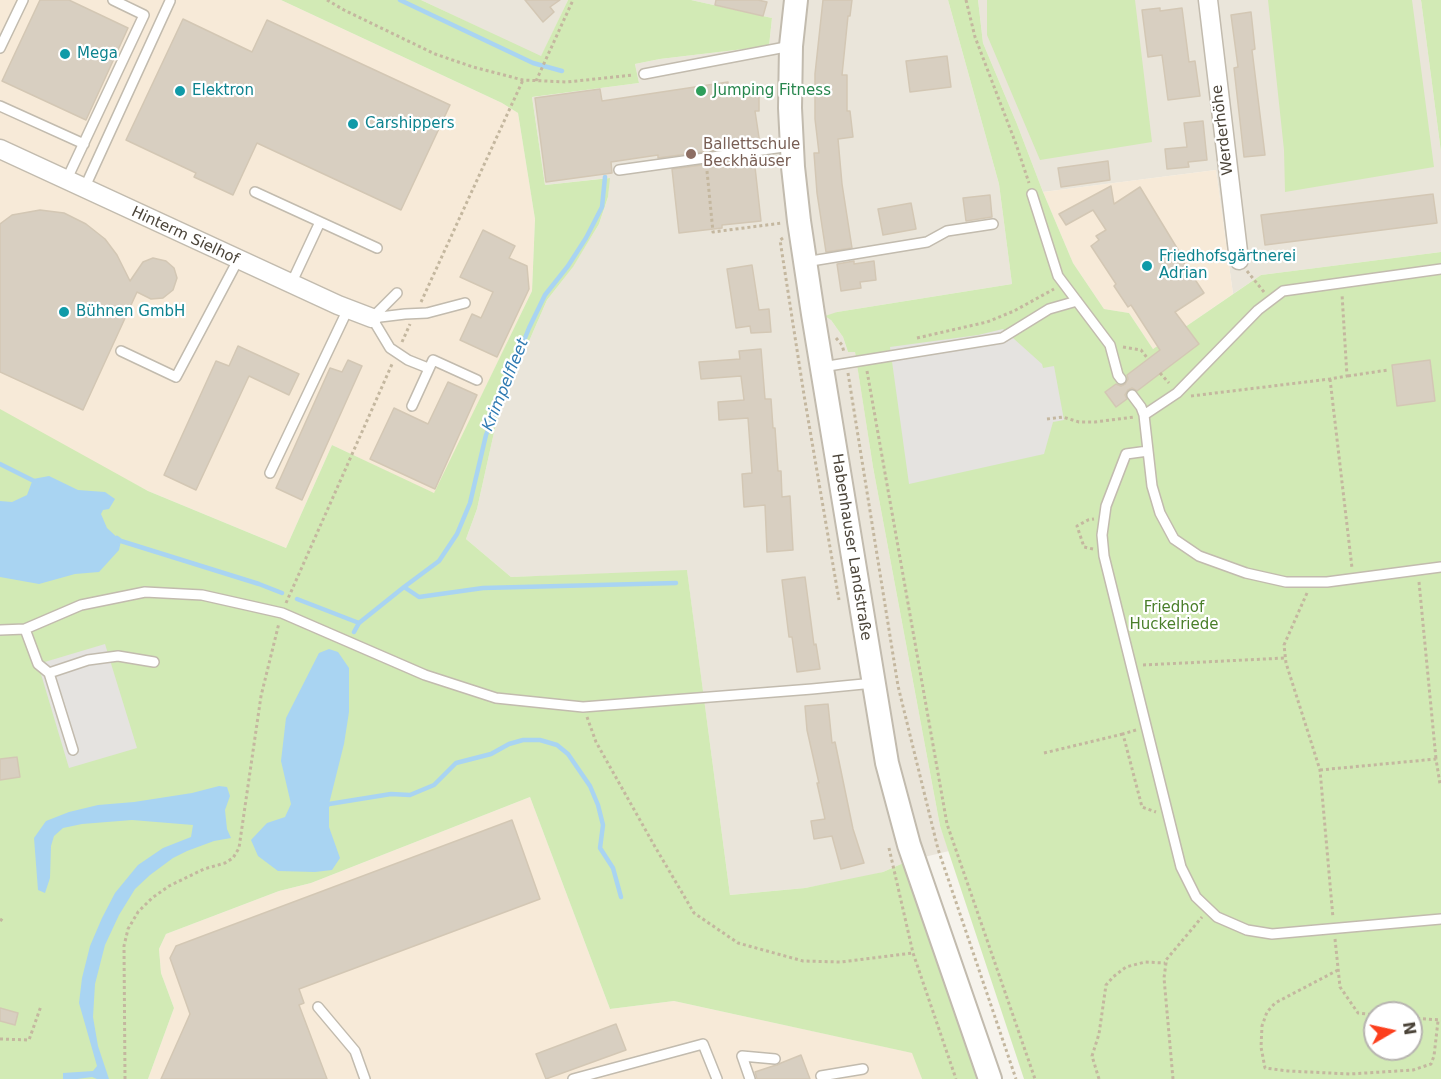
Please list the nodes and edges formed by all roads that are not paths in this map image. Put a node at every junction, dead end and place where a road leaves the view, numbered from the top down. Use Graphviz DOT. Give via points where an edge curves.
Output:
graph roads {
  1 [pos="22,0"];
  2 [pos="113,0"];
  3 [pos="796,0"];
  4 [pos="1208,0"];
  5 [pos="170,2"];
  6 [pos="791,46"];
  7 [pos="0,48"];
  8 [pos="644,74"];
  9 [pos="0,106"];
  10 [pos="84,144"];
  11 [pos="791,146"];
  12 [pos="0,150"];
  13 [pos="619,171"];
  14 [pos="66,181"];
  15 [pos="84,189"];
  16 [pos="255,192"];
  17 [pos="1032,194"];
  18 [pos="320,222"];
  19 [pos="993,224"];
  20 [pos="377,248"];
  21 [pos="238,260"];
  22 [pos="1239,260"];
  23 [pos="805,262"];
  24 [pos="1441,269"];
  25 [pos="291,284"];
  26 [pos="397,293"];
  27 [pos="1077,301"];
  28 [pos="465,303"];
  29 [pos="348,309"];
  30 [pos="372,318"];
  31 [pos="121,351"];
  32 [pos="822,367"];
  33 [pos="428,368"];
  34 [pos="477,380"];
  35 [pos="1121,380"];
  36 [pos="1132,395"];
  37 [pos="412,406"];
  38 [pos="1144,416"];
  39 [pos="1148,451"];
  40 [pos="270,473"];
  41 [pos="1441,567"];
  42 [pos="25,629"];
  43 [pos="0,630"];
  44 [pos="153,662"];
  45 [pos="49,673"];
  46 [pos="874,683"];
  47 [pos="73,750"];
  48 [pos="1441,919"];
  49 [pos="318,1007"];
  50 [pos="776,1059"];
  51 [pos="863,1069"];
  52 [pos="365,1079"];
  53 [pos="573,1079"];
  54 [pos="717,1079"];
  55 [pos="750,1079"];
  56 [pos="823,1079"];
  57 [pos="990,1079"];
  1 -- 7 [label="lane"];
  2 -- 10 [label="lane" via="144,15"];
  3 -- 6 [label="street, Habenhauser Landstraße"];
  4 -- 22 [label="street, Werderhöhe"];
  5 -- 15 [label="lane"];
  6 -- 8 [label="lane"];
  6 -- 11 [label="street, Habenhauser Landstraße"];
  9 -- 10 [label="lane"];
  10 -- 14 [label="lane"];
  11 -- 13 [label="lane"];
  11 -- 23 [label="street, Habenhauser Landstraße"];
  12 -- 14 [label="street, Hinterm Sielhof"];
  14 -- 15 [label="street, Hinterm Sielhof"];
  15 -- 21 [label="street, Hinterm Sielhof"];
  16 -- 18 [label="lane"];
  17 -- 27 [label="lane" via="1058,276"];
  18 -- 20 [label="lane"];
  18 -- 25 [label="lane"];
  19 -- 23 [label="lane" via="947,231 927,242"];
  21 -- 25 [label="street, Hinterm Sielhof"];
  21 -- 31 [label="lane" via="176,377"];
  23 -- 32 [label="street, Habenhauser Landstraße"];
  24 -- 38 [label="lane" via="1283,291 1258,310 1177,393"];
  25 -- 29 [label="street, Hinterm Sielhof"];
  26 -- 30 [label="lane"];
  27 -- 32 [label="lane" via="1049,309 1002,338"];
  27 -- 35 [label="lane" via="1110,345"];
  28 -- 30 [label="lane" via="428,313"];
  29 -- 30 [label="street, Hinterm Sielhof"];
  29 -- 40 [label="lane"];
  30 -- 33 [label="lane" via="390,348"];
  32 -- 46 [label="street, Habenhauser Landstraße"];
  33 -- 34 [label="lane" via="433,360"];
  33 -- 37 [label="lane"];
  36 -- 38 [label="lane"];
  38 -- 39 [label="lane"];
  39 -- 41 [label="lane" via="1160,513 1174,539 1198,556 1286,582 1327,582"];
  39 -- 48 [label="lane" via="1126,454 1106,507 1103,550 1181,867 1196,897 1217,917 1247,930 1272,934"];
  42 -- 43 [label="lane"];
  42 -- 45 [label="lane" via="38,664"];
  42 -- 46 [label="lane" via="81,605 145,592 202,595 282,613 425,675 496,698 583,707"];
  44 -- 45 [label="lane" via="118,656 88,660"];
  45 -- 47 [label="lane"];
  46 -- 57 [label="street, Habenhauser Landstraße" via="888,763 909,846"];
  49 -- 52 [label="lane" via="355,1051"];
  50 -- 55 [label="lane" via="742,1056"];
  51 -- 56 [label="lane" via="821,1076"];
  53 -- 54 [label="lane" via="703,1044"];
}
